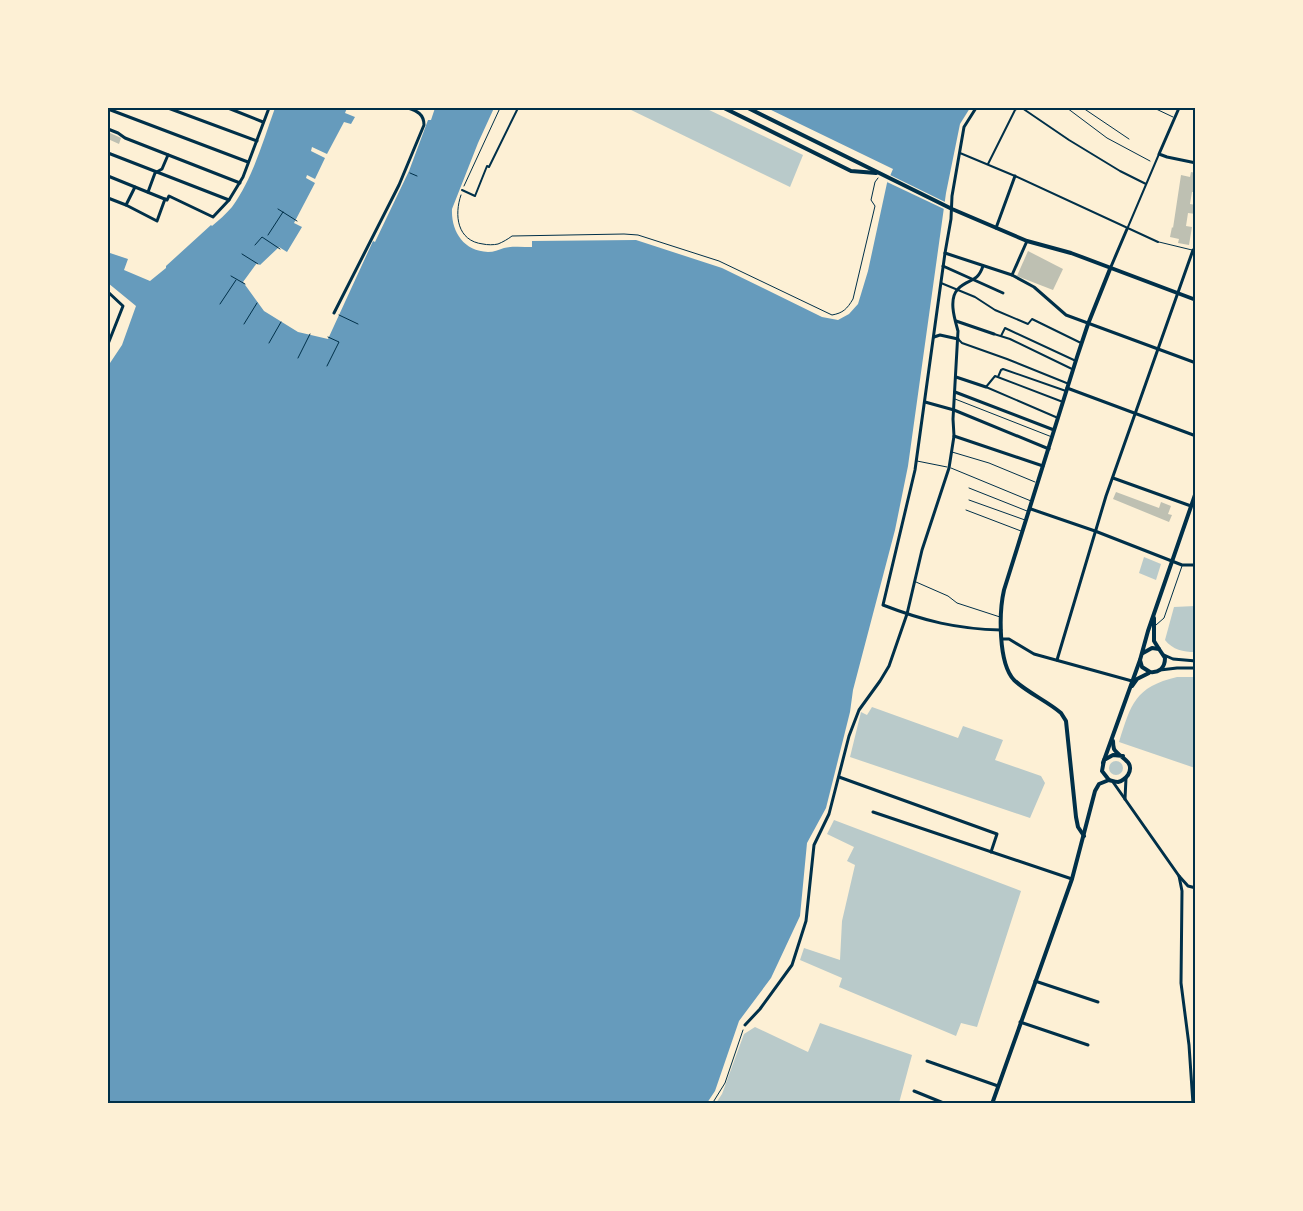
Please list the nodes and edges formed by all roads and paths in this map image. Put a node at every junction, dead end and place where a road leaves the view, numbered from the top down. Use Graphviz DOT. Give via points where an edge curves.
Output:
graph roads {
  1 [pos="108,108"];
  2 [pos="168,108"];
  3 [pos="228,108"];
  4 [pos="269,108"];
  5 [pos="408,108"];
  6 [pos="500,108"];
  7 [pos="518,108"];
  8 [pos="724,108"];
  9 [pos="748,108"];
  10 [pos="976,108"];
  11 [pos="1017,108"];
  12 [pos="1022,108"];
  13 [pos="1067,108"];
  14 [pos="1083,108"];
  15 [pos="1154,108"];
  16 [pos="1179,108"];
  17 [pos="1175,118"];
  18 [pos="263,122"];
  19 [pos="108,129"];
  20 [pos="1129,139"];
  21 [pos="257,141"];
  22 [pos="960,152"];
  23 [pos="108,153"];
  24 [pos="1159,154"];
  25 [pos="168,155"];
  26 [pos="248,162"];
  27 [pos="1196,162"];
  28 [pos="988,164"];
  29 [pos="1155,164"];
  30 [pos="408,172"];
  31 [pos="155,173"];
  32 [pos="881,174"];
  33 [pos="108,176"];
  34 [pos="416,176"];
  35 [pos="1015,176"];
  36 [pos="240,183"];
  37 [pos="1146,184"];
  38 [pos="135,187"];
  39 [pos="462,190"];
  40 [pos="148,192"];
  41 [pos="108,198"];
  42 [pos="165,199"];
  43 [pos="229,200"];
  44 [pos="126,205"];
  45 [pos="278,209"];
  46 [pos="952,209"];
  47 [pos="283,212"];
  48 [pos="297,221"];
  49 [pos="996,228"];
  50 [pos="1127,229"];
  51 [pos="268,235"];
  52 [pos="1027,242"];
  53 [pos="1158,242"];
  54 [pos="255,244"];
  55 [pos="280,249"];
  56 [pos="1194,251"];
  57 [pos="945,253"];
  58 [pos="242,254"];
  59 [pos="258,264"];
  60 [pos="943,266"];
  61 [pos="983,266"];
  62 [pos="1110,269"];
  63 [pos="1012,275"];
  64 [pos="231,276"];
  65 [pos="236,280"];
  66 [pos="974,280"];
  67 [pos="941,283"];
  68 [pos="245,284"];
  69 [pos="957,290"];
  70 [pos="108,292"];
  71 [pos="1003,293"];
  72 [pos="1177,294"];
  73 [pos="1196,300"];
  74 [pos="257,303"];
  75 [pos="220,304"];
  76 [pos="336,314"];
  77 [pos="955,320"];
  78 [pos="282,322"];
  79 [pos="244,324"];
  80 [pos="358,324"];
  81 [pos="1088,324"];
  82 [pos="310,334"];
  83 [pos="994,334"];
  84 [pos="1001,336"];
  85 [pos="328,337"];
  86 [pos="934,337"];
  87 [pos="958,339"];
  88 [pos="269,343"];
  89 [pos="1082,343"];
  90 [pos="108,344"];
  91 [pos="1158,349"];
  92 [pos="298,358"];
  93 [pos="1076,361"];
  94 [pos="1196,363"];
  95 [pos="327,366"];
  96 [pos="1073,370"];
  97 [pos="956,377"];
  98 [pos="998,377"];
  99 [pos="986,387"];
  100 [pos="1067,388"];
  101 [pos="955,392"];
  102 [pos="955,399"];
  103 [pos="925,402"];
  104 [pos="1063,402"];
  105 [pos="954,410"];
  106 [pos="1136,414"];
  107 [pos="1058,418"];
  108 [pos="1054,430"];
  109 [pos="954,436"];
  110 [pos="1196,436"];
  111 [pos="1052,438"];
  112 [pos="1049,449"];
  113 [pos="952,452"];
  114 [pos="916,461"];
  115 [pos="1044,466"];
  116 [pos="949,468"];
  117 [pos="1113,478"];
  118 [pos="1038,483"];
  119 [pos="969,488"];
  120 [pos="1196,492"];
  121 [pos="969,500"];
  122 [pos="1032,501"];
  123 [pos="1190,506"];
  124 [pos="966,510"];
  125 [pos="1030,510"];
  126 [pos="1027,521"];
  127 [pos="1095,530"];
  128 [pos="1023,532"];
  129 [pos="1171,561"];
  130 [pos="1182,565"];
  131 [pos="1196,565"];
  132 [pos="916,582"];
  133 [pos="907,614"];
  134 [pos="1154,616"];
  135 [pos="1001,617"];
  136 [pos="1155,626"];
  137 [pos="1001,630"];
  138 [pos="1002,639"];
  139 [pos="1159,650"];
  140 [pos="1142,653"];
  141 [pos="1164,655"];
  142 [pos="1057,660"];
  143 [pos="1140,660"];
  144 [pos="1196,661"];
  145 [pos="1196,668"];
  146 [pos="1160,670"];
  147 [pos="1150,672"];
  148 [pos="1132,681"];
  149 [pos="1130,688"];
  150 [pos="1114,733"];
  151 [pos="1123,756"];
  152 [pos="1103,764"];
  153 [pos="839,777"];
  154 [pos="1126,777"];
  155 [pos="1111,781"];
  156 [pos="1125,799"];
  157 [pos="873,812"];
  158 [pos="1084,836"];
  159 [pos="991,852"];
  160 [pos="1179,876"];
  161 [pos="1072,879"];
  162 [pos="1196,888"];
  163 [pos="1035,981"];
  164 [pos="1098,1002"];
  165 [pos="1020,1022"];
  166 [pos="745,1025"];
  167 [pos="1088,1045"];
  168 [pos="927,1061"];
  169 [pos="998,1086"];
  170 [pos="914,1091"];
  171 [pos="993,1103"];
  172 [pos="712,1104"];
  173 [pos="946,1104"];
  174 [pos="1193,1104"];
  1 -- 26 [label="street"];
  2 -- 21 [label="street"];
  3 -- 18 [label="street"];
  4 -- 18 [label="street"];
  5 -- 76 [label="street" via="420,114 424,125 399,185"];
  6 -- 39 [label="path"];
  7 -- 39 [label="street" via="475,196"];
  8 -- 32 [label="street" via="850,171"];
  9 -- 32 [label="street"];
  10 -- 22 [label="street" via="964,127"];
  11 -- 28 [label="street"];
  12 -- 37 [label="street" via="1069,140"];
  13 -- 29 [label="path" via="1106,138"];
  14 -- 20 [label="path"];
  15 -- 17 [label="lane"];
  16 -- 17 [label="street"];
  17 -- 24 [label="street"];
  18 -- 21 [label="street"];
  19 -- 25 [label="street"];
  21 -- 26 [label="street"];
  22 -- 28 [label="street"];
  22 -- 46 [label="street"];
  23 -- 31 [label="street"];
  24 -- 27 [label="street"];
  24 -- 29 [label="street"];
  25 -- 31 [label="street" via="162,169"];
  25 -- 36 [label="street"];
  26 -- 36 [label="street"];
  28 -- 35 [label="street"];
  29 -- 37 [label="street"];
  30 -- 34 [label="path"];
  31 -- 40 [label="street"];
  31 -- 43 [label="street"];
  32 -- 39 [label="path" via="875,182 871,200 875,206 853,299 842,314 832,315 719,261 638,235 512,236 498,244 475,243 466,238 457,220 456,207"];
  32 -- 46 [label="street"];
  33 -- 38 [label="street"];
  35 -- 49 [label="street"];
  35 -- 50 [label="street"];
  36 -- 43 [label="street"];
  37 -- 50 [label="street"];
  38 -- 40 [label="street"];
  38 -- 44 [label="street"];
  40 -- 42 [label="street"];
  41 -- 44 [label="street"];
  42 -- 43 [label="street" via="169,196 213,217"];
  42 -- 44 [label="street" via="157,221"];
  45 -- 47 [label="path"];
  46 -- 49 [label="street"];
  46 -- 57 [label="street"];
  47 -- 48 [label="path"];
  47 -- 51 [label="path"];
  49 -- 52 [label="street"];
  50 -- 53 [label="street"];
  50 -- 62 [label="street"];
  52 -- 62 [label="street" via="1070,253"];
  52 -- 63 [label="street"];
  53 -- 56 [label="lane"];
  54 -- 55 [label="path" via="262,238"];
  56 -- 72 [label="street"];
  57 -- 60 [label="street"];
  57 -- 61 [label="street"];
  58 -- 59 [label="path"];
  60 -- 66 [label="street"];
  60 -- 67 [label="street"];
  61 -- 63 [label="street"];
  61 -- 66 [label="street"];
  62 -- 72 [label="street"];
  62 -- 81 [label="street"];
  63 -- 81 [label="street" via="1034,287 1066,315"];
  64 -- 65 [label="path"];
  65 -- 68 [label="path"];
  65 -- 75 [label="path"];
  66 -- 69 [label="street"];
  66 -- 71 [label="street"];
  67 -- 69 [label="street"];
  67 -- 86 [label="street"];
  69 -- 77 [label="street" via="953,301"];
  69 -- 89 [label="street" via="1028,324 1032,319"];
  70 -- 90 [label="street" via="123,306"];
  72 -- 73 [label="street"];
  72 -- 91 [label="street"];
  74 -- 79 [label="path"];
  76 -- 80 [label="path"];
  77 -- 83 [label="street"];
  77 -- 87 [label="street"];
  78 -- 88 [label="path"];
  81 -- 89 [label="street"];
  81 -- 91 [label="street"];
  82 -- 92 [label="path"];
  83 -- 84 [label="street"];
  84 -- 93 [label="street" via="1005,328"];
  84 -- 96 [label="street"];
  85 -- 95 [label="path" via="339,342"];
  86 -- 87 [label="street"];
  86 -- 103 [label="street"];
  87 -- 97 [label="street"];
  87 -- 100 [label="street"];
  89 -- 93 [label="street"];
  91 -- 94 [label="street"];
  91 -- 106 [label="street"];
  93 -- 96 [label="street"];
  96 -- 100 [label="street"];
  97 -- 99 [label="street"];
  97 -- 101 [label="street"];
  98 -- 99 [label="street" via="995,376"];
  98 -- 100 [label="street" via="1003,369"];
  98 -- 104 [label="street"];
  99 -- 107 [label="street"];
  100 -- 104 [label="street"];
  100 -- 106 [label="street"];
  101 -- 102 [label="street"];
  101 -- 108 [label="street"];
  102 -- 105 [label="street"];
  102 -- 111 [label="lane"];
  103 -- 105 [label="street"];
  103 -- 114 [label="street"];
  104 -- 107 [label="street"];
  105 -- 109 [label="street"];
  105 -- 112 [label="street"];
  106 -- 110 [label="street"];
  106 -- 117 [label="street"];
  107 -- 108 [label="street"];
  108 -- 111 [label="street"];
  109 -- 113 [label="street"];
  109 -- 115 [label="street"];
  111 -- 112 [label="street"];
  112 -- 115 [label="street"];
  113 -- 116 [label="street"];
  113 -- 118 [label="lane" via="989,462"];
  114 -- 116 [label="lane"];
  114 -- 133 [label="street" via="883,605"];
  115 -- 118 [label="street"];
  116 -- 122 [label="lane"];
  116 -- 132 [label="street" via="922,550"];
  117 -- 123 [label="street"];
  117 -- 127 [label="street"];
  118 -- 122 [label="street"];
  119 -- 125 [label="lane"];
  120 -- 123 [label="street"];
  121 -- 126 [label="lane"];
  122 -- 125 [label="street"];
  123 -- 129 [label="street"];
  124 -- 128 [label="lane"];
  125 -- 126 [label="street"];
  125 -- 127 [label="street"];
  126 -- 128 [label="street"];
  127 -- 129 [label="street"];
  127 -- 142 [label="street"];
  128 -- 135 [label="street" via="1004,590"];
  129 -- 130 [label="street"];
  129 -- 134 [label="street"];
  130 -- 131 [label="street"];
  130 -- 136 [label="lane" via="1164,618"];
  132 -- 133 [label="street"];
  132 -- 135 [label="lane" via="957,603"];
  133 -- 137 [label="street" via="940,624"];
  133 -- 153 [label="street" via="889,666 859,710 848,736"];
  134 -- 136 [label="street"];
  134 -- 140 [label="street"];
  135 -- 137 [label="street"];
  136 -- 139 [label="street" via="1154,641"];
  137 -- 138 [label="street"];
  138 -- 142 [label="street" via="1009,639 1034,654"];
  138 -- 158 [label="street" via="1010,674 1061,713 1066,721 1076,817"];
  139 -- 140 [label="street" via="1152,648"];
  139 -- 141 [label="street"];
  140 -- 143 [label="street"];
  141 -- 144 [label="street"];
  141 -- 146 [label="street" via="1165,662"];
  142 -- 148 [label="street"];
  143 -- 147 [label="street" via="1142,667"];
  143 -- 148 [label="street"];
  145 -- 146 [label="street"];
  146 -- 147 [label="street"];
  147 -- 149 [label="street" via="1137,679"];
  148 -- 149 [label="street"];
  149 -- 150 [label="street"];
  150 -- 151 [label="street" via="1114,748"];
  150 -- 152 [label="street"];
  151 -- 152 [label="street" via="1109,756"];
  151 -- 154 [label="street" via="1130,771"];
  152 -- 155 [label="street" via="1104,775"];
  153 -- 159 [label="street" via="998,834"];
  153 -- 166 [label="street" via="829,814 814,845 806,920 792,965"];
  154 -- 155 [label="street" via="1121,781"];
  154 -- 156 [label="street"];
  155 -- 156 [label="street"];
  155 -- 158 [label="street" via="1099,784 1095,791"];
  156 -- 160 [label="street"];
  157 -- 159 [label="street"];
  158 -- 161 [label="street"];
  159 -- 161 [label="street"];
  160 -- 162 [label="street" via="1188,886"];
  160 -- 174 [label="street" via="1182,891 1181,983"];
  161 -- 163 [label="street"];
  163 -- 164 [label="street"];
  163 -- 165 [label="street"];
  165 -- 167 [label="street"];
  165 -- 169 [label="street"];
  166 -- 172 [label="path" via="725,1083"];
  168 -- 169 [label="street"];
  169 -- 171 [label="street"];
  170 -- 173 [label="street"];
}
